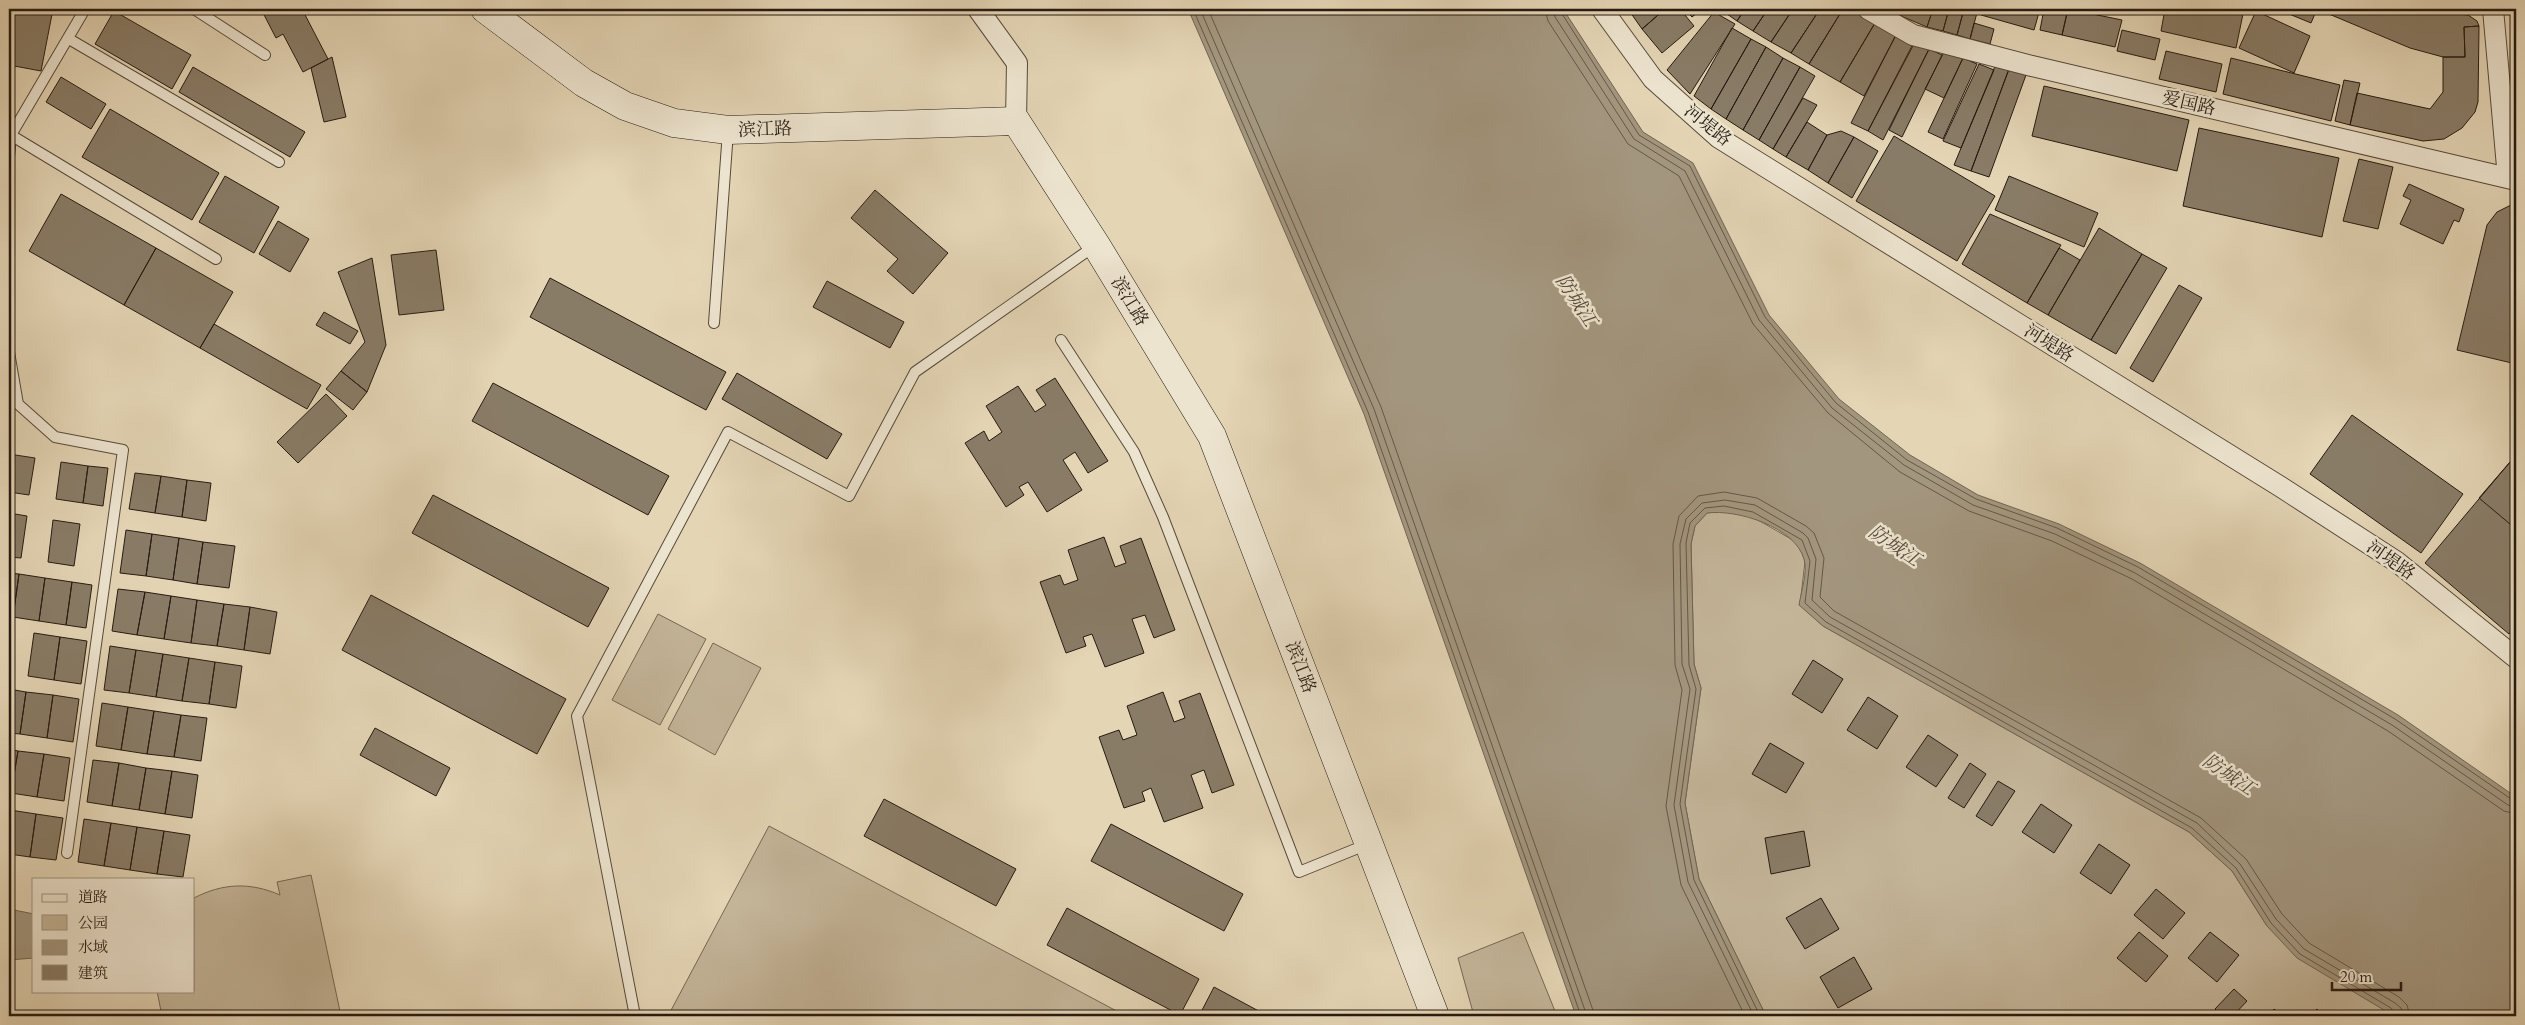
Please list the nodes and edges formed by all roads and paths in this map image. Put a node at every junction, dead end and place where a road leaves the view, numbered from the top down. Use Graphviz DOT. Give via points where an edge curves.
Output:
graph roads {
  1 [pos="85,9"];
  2 [pos="194,9"];
  3 [pos="485,9"];
  4 [pos="978,9"];
  5 [pos="1602,9"];
  6 [pos="1868,9"];
  7 [pos="2493,9"];
  8 [pos="69,39"];
  9 [pos="265,55"];
  10 [pos="1016,121"];
  11 [pos="728,130"];
  12 [pos="10,134"];
  13 [pos="9,158"];
  14 [pos="279,162"];
  15 [pos="2512,179"];
  16 [pos="1096,245"];
  17 [pos="216,259"];
  18 [pos="714,323"];
  19 [pos="1061,340"];
  20 [pos="9,352"];
  21 [pos="2514,650"];
  22 [pos="1369,844"];
  23 [pos="67,853"];
  24 [pos="635,1016"];
  25 [pos="1435,1016"];
  1 -- 8 [label="lane"];
  2 -- 9 [label="lane"];
  3 -- 11 [label="street, 滨江路" via="584,83 625,106 674,123"];
  4 -- 10 [label="street" via="1017,63"];
  5 -- 21 [label="street, 河堤路" via="1653,79 1720,138 2273,481 2397,562"];
  6 -- 15 [label="street, 爱国路" via="1913,35"];
  7 -- 15 [label="street"];
  8 -- 12 [label="lane"];
  8 -- 14 [label="lane"];
  10 -- 11 [label="street, 滨江路"];
  10 -- 16 [label="street, 滨江路"];
  11 -- 18 [label="lane"];
  12 -- 13 [label="lane"];
  12 -- 17 [label="lane"];
  16 -- 22 [label="street, 滨江路" via="1212,436"];
  16 -- 24 [label="lane" via="915,372 849,496 728,432 577,716"];
  19 -- 22 [label="lane" via="1134,452 1163,517 1299,872"];
  20 -- 23 [label="lane" via="18,404 55,437 123,450"];
  22 -- 25 [label="street, 滨江路"];
}
